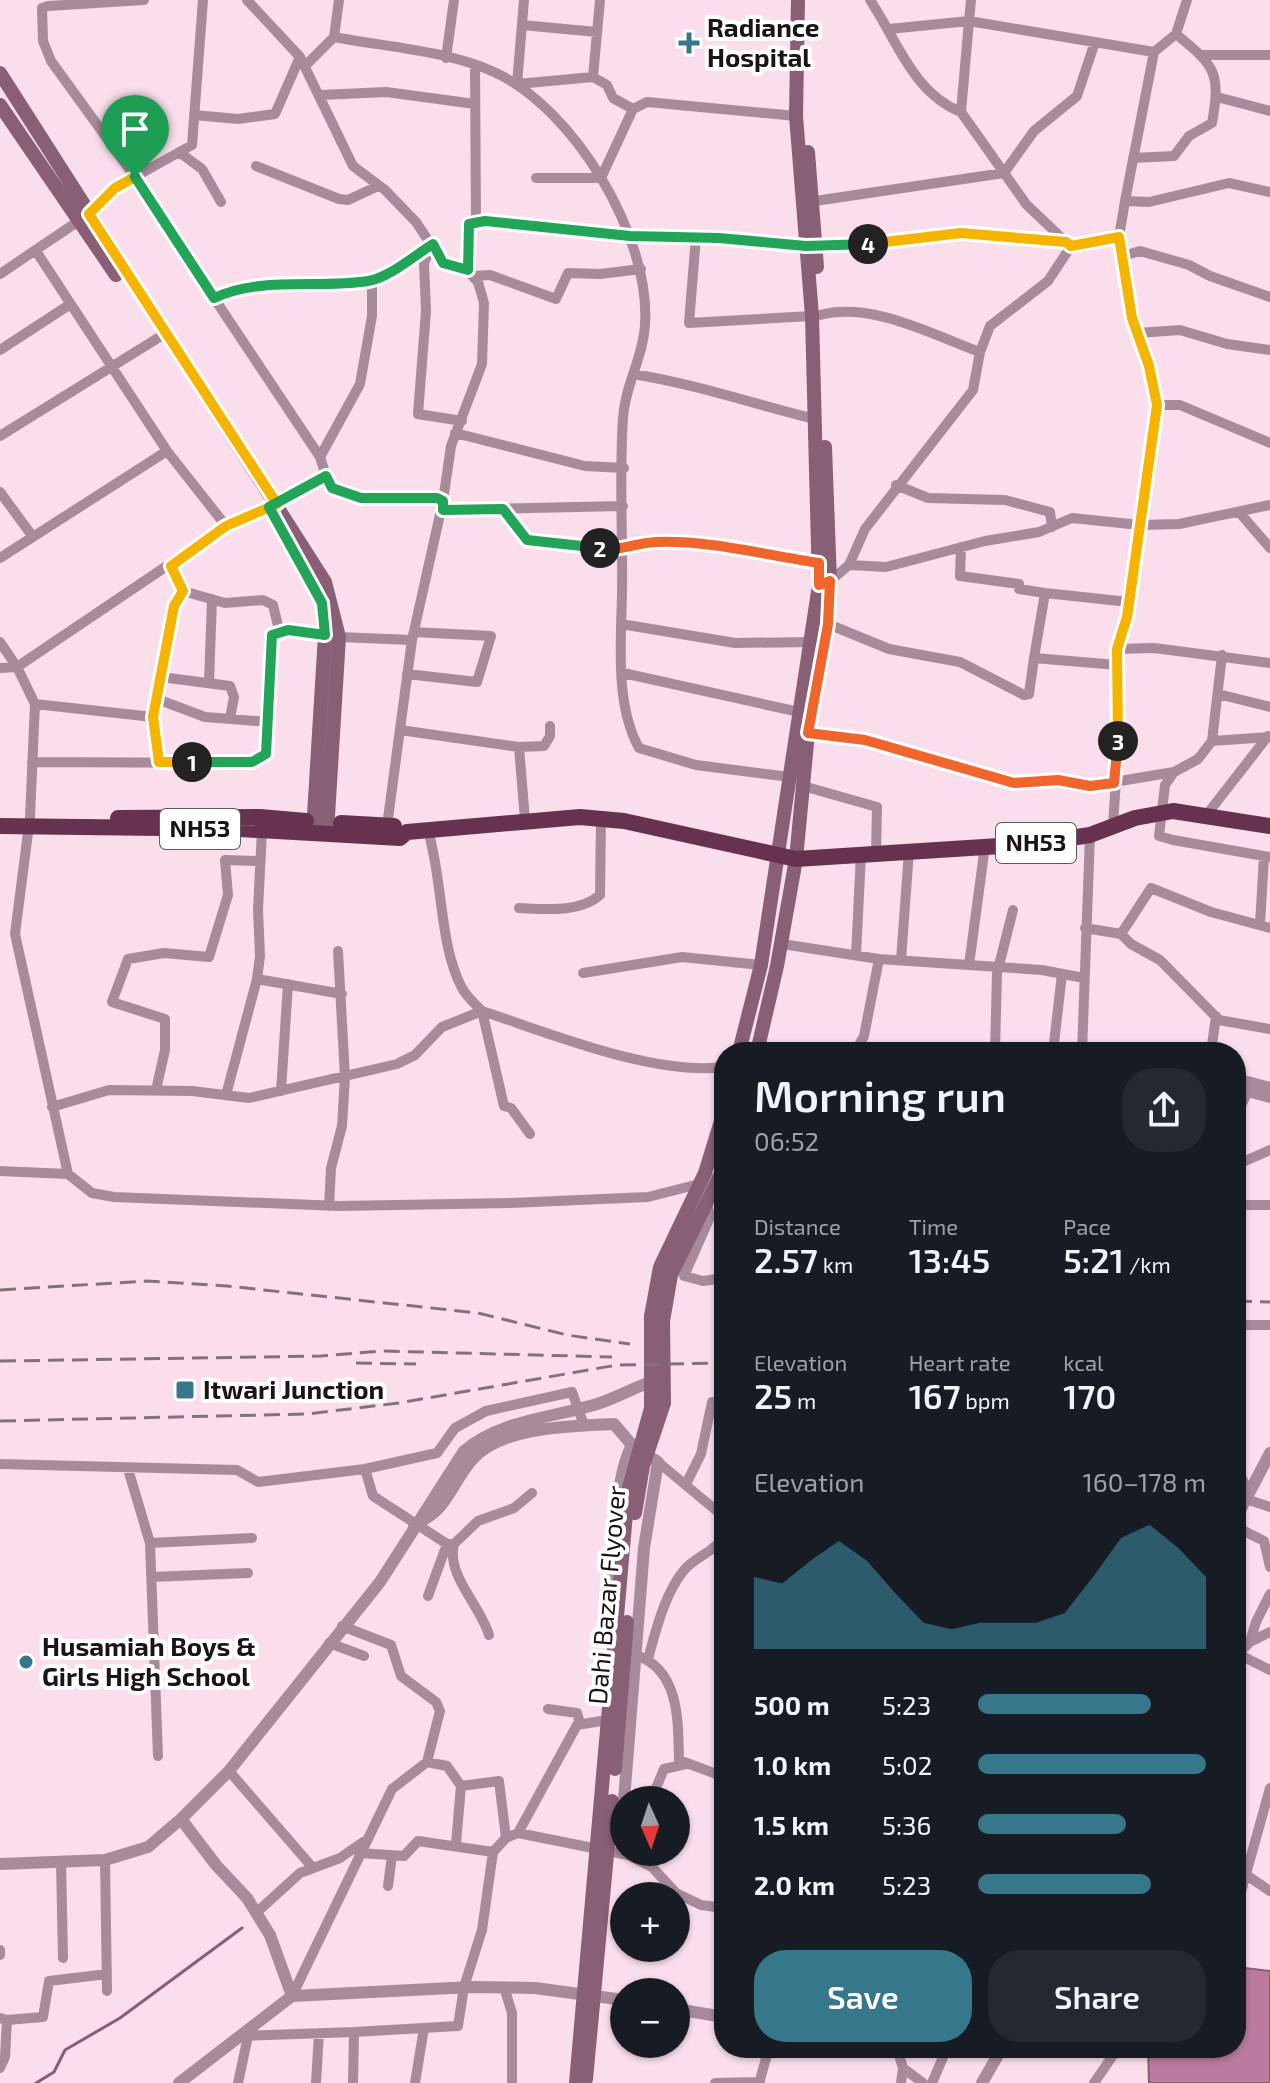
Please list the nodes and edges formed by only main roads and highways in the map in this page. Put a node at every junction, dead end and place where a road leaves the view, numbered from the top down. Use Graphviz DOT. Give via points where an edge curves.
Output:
graph roads {
  1 [pos="798,0"];
  2 [pos="808,0"];
  3 [pos="2,82"];
  4 [pos="0,105"];
  5 [pos="84,218"];
  6 [pos="811,246"];
  7 [pos="816,315"];
  8 [pos="273,506"];
  9 [pos="824,583"];
  10 [pos="0,817"];
  11 [pos="30,822"];
  12 [pos="0,826"];
  13 [pos="1270,826"];
  14 [pos="320,827"];
  15 [pos="788,858"];
  16 [pos="742,1042"];
  17 [pos="762,1042"];
  18 [pos="714,1173"];
  19 [pos="714,1173"];
  20 [pos="699,1206"];
  21 [pos="613,1786"];
  22 [pos="610,1814"];
  23 [pos="589,1997"];
  24 [pos="576,2083"];
  25 [pos="585,2083"];
  1 -- 6 [label="main road" via="796,116"];
  2 -- 6 [label="main road" via="803,116 815,201"];
  3 -- 5 [label="main road"];
  4 -- 5 [label="main road"];
  5 -- 8 [label="main road"];
  5 -- 8 [label="main road"];
  6 -- 7 [label="main road"];
  7 -- 9 [label="main road"];
  7 -- 9 [label="main road" via="819,563"];
  8 -- 14 [label="main road" via="322,603 332,636"];
  9 -- 15 [label="main road" via="790,777"];
  9 -- 15 [label="main road" via="828,624"];
  10 -- 11 [label="highway, NH53"];
  11 -- 12 [label="highway, NH53"];
  11 -- 14 [label="highway, NH53"];
  11 -- 14 [label="highway, NH53" via="260,817"];
  13 -- 15 [label="highway, NH53" via="1208,813 1161,813 1090,835"];
  14 -- 15 [label="highway, NH53" via="386,831 400,826 407,832 525,820 601,819"];
  15 -- 16 [label="main road"];
  15 -- 17 [label="main road" via="782,944"];
  18 -- 20 [label="main road, Dahi Bazar Flyover"];
  19 -- 20 [label="main road"];
  20 -- 21 [label="main road, Dahi Bazar Flyover" via="660,1267 651,1316 658,1380 628,1491"];
  22 -- 23 [label="main road, Dahi Bazar Flyover" via="602,1848"];
  23 -- 24 [label="main road"];
  23 -- 25 [label="main road"];
}
